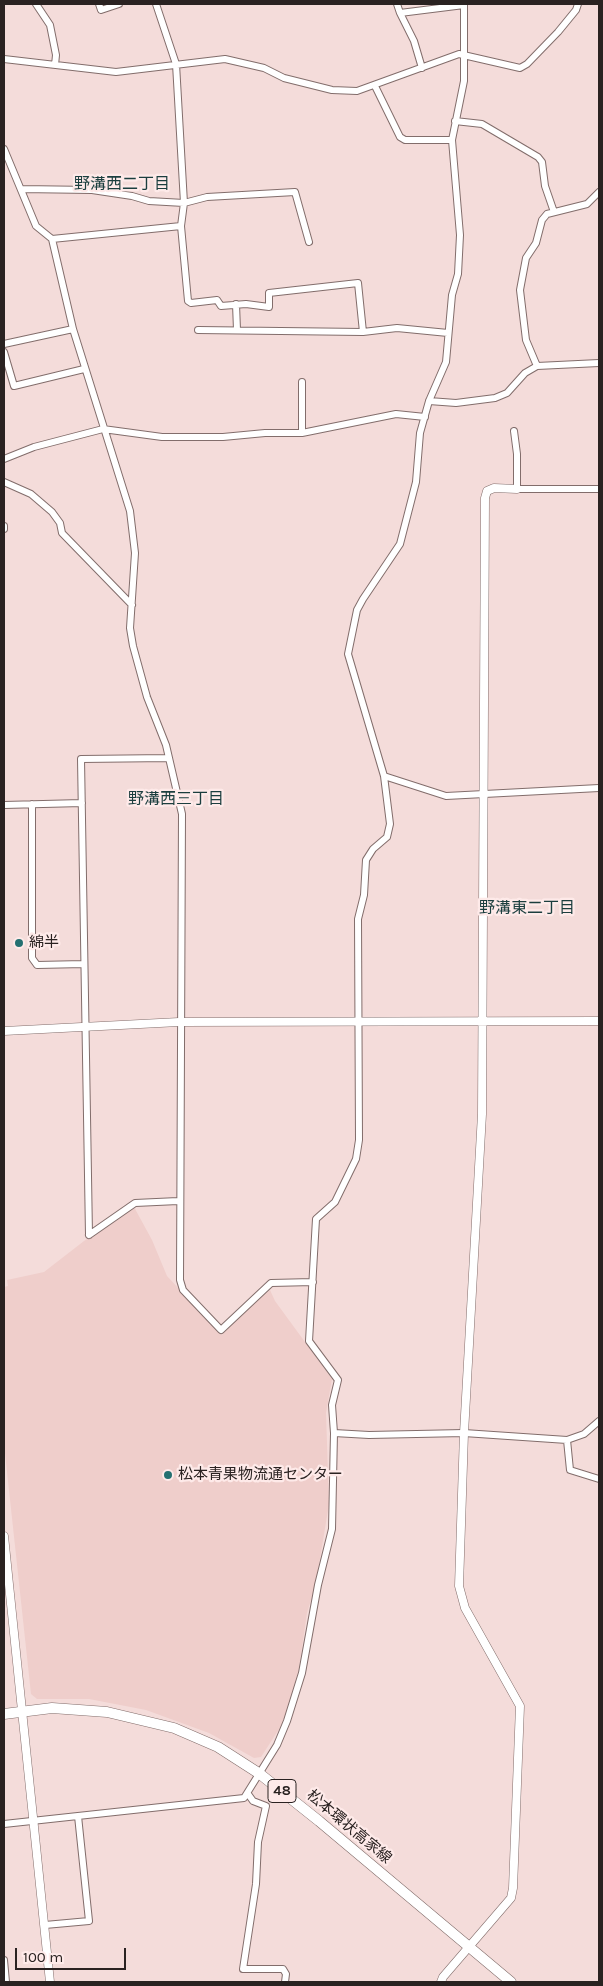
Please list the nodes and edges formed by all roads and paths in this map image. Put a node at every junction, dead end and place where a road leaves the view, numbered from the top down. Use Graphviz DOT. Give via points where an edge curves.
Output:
graph roads {
  1 [pos="36,4"];
  2 [pos="99,4"];
  3 [pos="119,4"];
  4 [pos="156,4"];
  5 [pos="397,4"];
  6 [pos="464,4"];
  7 [pos="578,4"];
  8 [pos="400,14"];
  9 [pos="464,54"];
  10 [pos="4,59"];
  11 [pos="176,64"];
  12 [pos="56,65"];
  13 [pos="422,68"];
  14 [pos="375,86"];
  15 [pos="455,121"];
  16 [pos="452,140"];
  17 [pos="4,149"];
  18 [pos="21,189"];
  19 [pos="599,192"];
  20 [pos="184,203"];
  21 [pos="554,212"];
  22 [pos="181,226"];
  23 [pos="52,239"];
  24 [pos="309,242"];
  25 [pos="236,304"];
  26 [pos="73,329"];
  27 [pos="198,330"];
  28 [pos="237,330"];
  29 [pos="363,332"];
  30 [pos="448,333"];
  31 [pos="4,344"];
  32 [pos="4,352"];
  33 [pos="599,363"];
  34 [pos="537,366"];
  35 [pos="84,369"];
  36 [pos="302,382"];
  37 [pos="429,401"];
  38 [pos="425,416"];
  39 [pos="103,429"];
  40 [pos="514,431"];
  41 [pos="302,433"];
  42 [pos="4,459"];
  43 [pos="4,482"];
  44 [pos="517,489"];
  45 [pos="599,489"];
  46 [pos="132,605"];
  47 [pos="169,758"];
  48 [pos="384,776"];
  49 [pos="599,788"];
  50 [pos="484,794"];
  51 [pos="82,803"];
  52 [pos="32,804"];
  53 [pos="4,805"];
  54 [pos="84,964"];
  55 [pos="599,1021"];
  56 [pos="179,1022"];
  57 [pos="359,1022"];
  58 [pos="484,1022"];
  59 [pos="85,1027"];
  60 [pos="4,1031"];
  61 [pos="178,1201"];
  62 [pos="313,1282"];
  63 [pos="599,1421"];
  64 [pos="334,1433"];
  65 [pos="464,1433"];
  66 [pos="567,1440"];
  67 [pos="599,1479"];
  68 [pos="4,1536"];
  69 [pos="22,1710"];
  70 [pos="4,1714"];
  71 [pos="260,1774"];
  72 [pos="248,1794"];
  73 [pos="78,1816"];
  74 [pos="34,1821"];
  75 [pos="4,1824"];
  76 [pos="44,1925"];
  77 [pos="469,1947"];
  78 [pos="4,1960"];
  79 [pos="6,1982"];
  80 [pos="50,1982"];
  81 [pos="285,1982"];
  82 [pos="441,1982"];
  83 [pos="511,1982"];
  1 -- 12 [label="street" via="50,25"];
  2 -- 3 [label="street" via="101,10"];
  4 -- 11 [label="street"];
  5 -- 8 [label="street"];
  6 -- 8 [label="street"];
  6 -- 9 [label="street"];
  7 -- 9 [label="street" via="558,32 520,68"];
  8 -- 13 [label="street"];
  9 -- 13 [label="street"];
  9 -- 15 [label="street" via="464,81"];
  10 -- 12 [label="street"];
  11 -- 12 [label="street" via="116,72"];
  11 -- 14 [label="street" via="225,59 332,90"];
  11 -- 20 [label="street"];
  13 -- 14 [label="street"];
  14 -- 16 [label="street" via="404,140"];
  15 -- 16 [label="street"];
  15 -- 21 [label="street" via="482,124 538,157"];
  16 -- 30 [label="street" via="460,235 458,274 452,294"];
  17 -- 18 [label="street"];
  18 -- 20 [label="street" via="92,190 149,201"];
  18 -- 23 [label="street" via="36,226"];
  19 -- 21 [label="street" via="587,204"];
  20 -- 22 [label="street"];
  20 -- 24 [label="street" via="208,197 296,192"];
  21 -- 34 [label="street" via="542,220 536,243 526,258 520,290 526,340"];
  22 -- 23 [label="street"];
  22 -- 25 [label="street" via="188,301 217,300 221,306"];
  23 -- 26 [label="street"];
  25 -- 28 [label="street"];
  25 -- 29 [label="street" via="269,307 269,293 358,283"];
  26 -- 31 [label="street"];
  26 -- 35 [label="street"];
  27 -- 28 [label="street"];
  28 -- 29 [label="street"];
  29 -- 30 [label="street" via="397,328"];
  30 -- 37 [label="street" via="446,362"];
  32 -- 35 [label="street" via="14,386"];
  33 -- 34 [label="street"];
  34 -- 37 [label="street" via="525,373 507,393 495,398 456,403"];
  35 -- 39 [label="street"];
  36 -- 41 [label="street"];
  37 -- 38 [label="street"];
  38 -- 41 [label="street" via="396,414"];
  38 -- 48 [label="street" via="420,433 416,482 403,536 363,599 348,654"];
  39 -- 41 [label="street" via="188,438"];
  39 -- 42 [label="street" via="34,447"];
  39 -- 46 [label="street" via="134,532"];
  40 -- 44 [label="street" via="518,454"];
  43 -- 46 [label="street" via="31,494 52,512 62,533"];
  44 -- 45 [label="street"];
  44 -- 50 [label="street" via="494,488 487,491 485,498"];
  46 -- 47 [label="street" via="130,628 133,646 146,696"];
  47 -- 51 [label="street" via="81,759"];
  47 -- 56 [label="street" via="182,814"];
  48 -- 50 [label="street" via="446,796"];
  48 -- 57 [label="street" via="390,824 387,837 366,860 364,895 358,919"];
  49 -- 50 [label="street"];
  50 -- 58 [label="street"];
  51 -- 52 [label="street"];
  51 -- 54 [label="street"];
  52 -- 53 [label="street"];
  52 -- 54 [label="street" via="32,958 37,965"];
  54 -- 59 [label="street"];
  55 -- 58 [label="street"];
  56 -- 57 [label="street"];
  56 -- 59 [label="street"];
  56 -- 61 [label="street"];
  57 -- 58 [label="street"];
  57 -- 62 [label="street" via="356,1159 335,1202 316,1219"];
  58 -- 65 [label="street"];
  59 -- 60 [label="street"];
  59 -- 61 [label="street" via="89,1236 135,1203"];
  61 -- 62 [label="street" via="183,1290 221,1330 270,1283"];
  62 -- 64 [label="street" via="309,1341 338,1380 332,1405"];
  63 -- 66 [label="street" via="584,1434"];
  64 -- 65 [label="street"];
  64 -- 71 [label="street" via="332,1529 302,1673 288,1721"];
  65 -- 66 [label="street"];
  65 -- 77 [label="street" via="460,1591 465,1608 520,1706 513,1888 510,1898"];
  66 -- 67 [label="street" via="570,1470"];
  68 -- 69 [label="street"];
  69 -- 70 [label="main road, 松本環状高家線 / 48"];
  69 -- 71 [label="main road, 松本環状高家線 / 48" via="88,1710 151,1721 203,1740"];
  69 -- 74 [label="street"];
  71 -- 72 [label="street"];
  71 -- 77 [label="main road, 松本環状高家線 / 48"];
  72 -- 73 [label="street" via="244,1798"];
  72 -- 81 [label="street" via="253,1801 266,1806 258,1842 256,1884 243,1969 283,1970"];
  73 -- 74 [label="street"];
  73 -- 76 [label="street" via="89,1921"];
  74 -- 75 [label="street"];
  74 -- 76 [label="street"];
  76 -- 80 [label="street"];
  77 -- 82 [label="street"];
  77 -- 83 [label="main road, 松本環状高家線 / 48"];
  78 -- 79 [label="street"];
}
